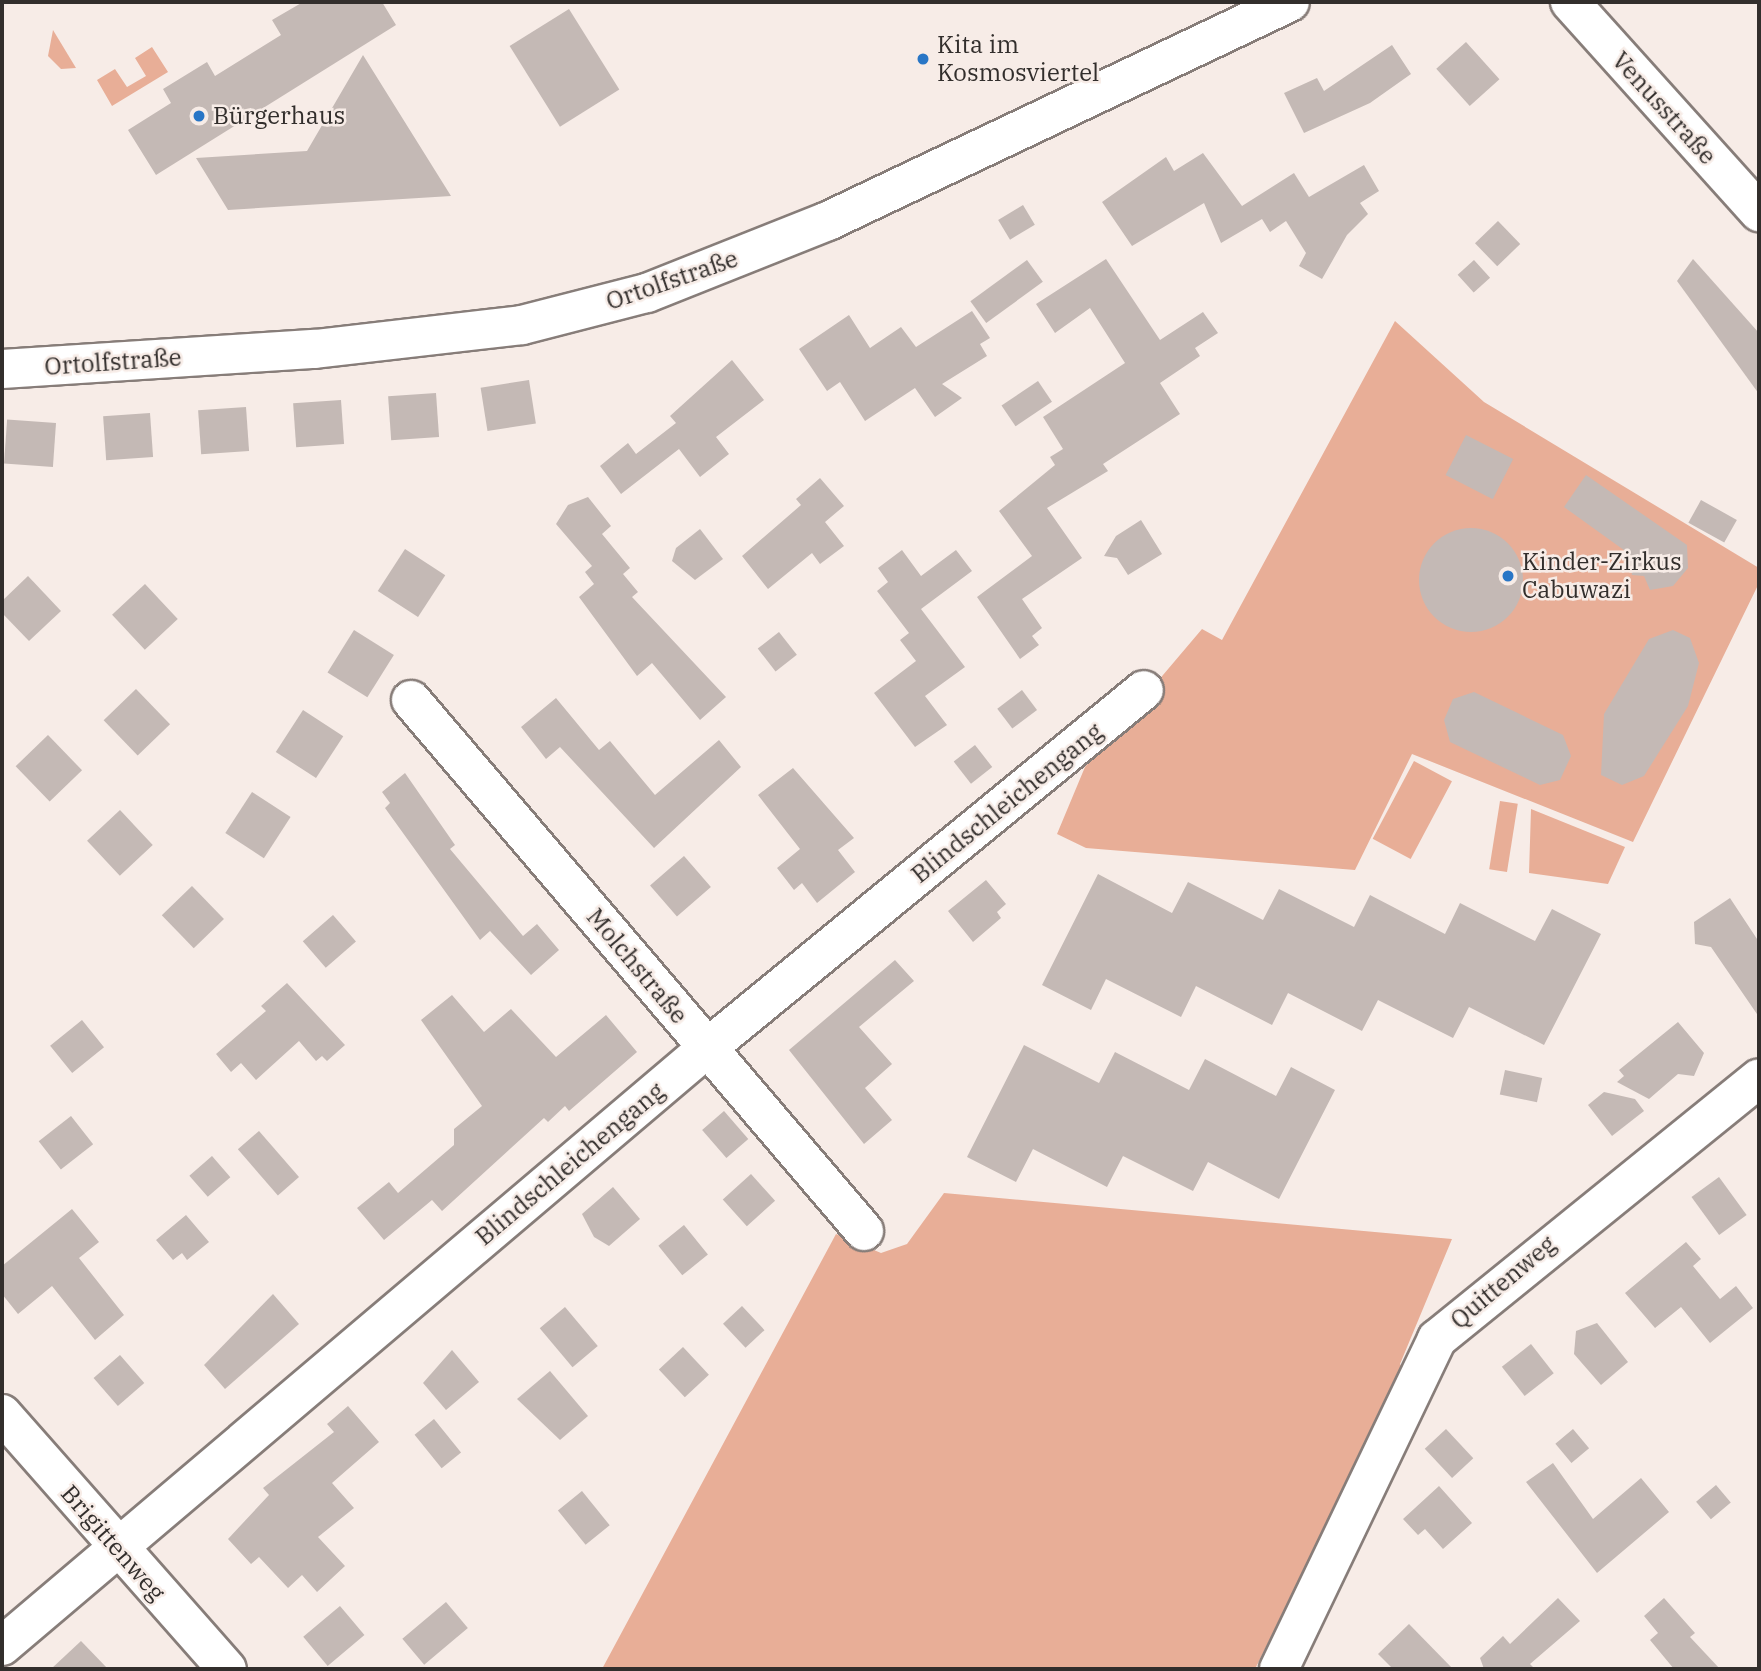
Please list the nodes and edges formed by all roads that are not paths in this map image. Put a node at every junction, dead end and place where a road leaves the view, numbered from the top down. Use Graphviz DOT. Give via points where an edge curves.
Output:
graph roads {
  1 [pos="1290,2"];
  2 [pos="1570,2"];
  3 [pos="1759,212"];
  4 [pos="2,369"];
  5 [pos="1144,690"];
  6 [pos="411,700"];
  7 [pos="706,1049"];
  8 [pos="1759,1078"];
  9 [pos="864,1231"];
  10 [pos="2,1414"];
  11 [pos="115,1547"];
  12 [pos="2,1646"];
  13 [pos="227,1669"];
  14 [pos="1279,1669"];
  1 -- 4 [label="street, Ortolfstraße" via="828,221 647,293 522,325 316,349"];
  2 -- 3 [label="street, Venusstraße"];
  5 -- 7 [label="street, Blindschleichengang"];
  6 -- 7 [label="street, Molchstraße"];
  7 -- 9 [label="street, Molchstraße"];
  7 -- 11 [label="street, Blindschleichengang"];
  8 -- 14 [label="street, Quittenweg" via="1437,1339"];
  10 -- 11 [label="street, Brigittenweg"];
  11 -- 12 [label="street, Blindschleichengang"];
  11 -- 13 [label="street, Brigittenweg"];
}
